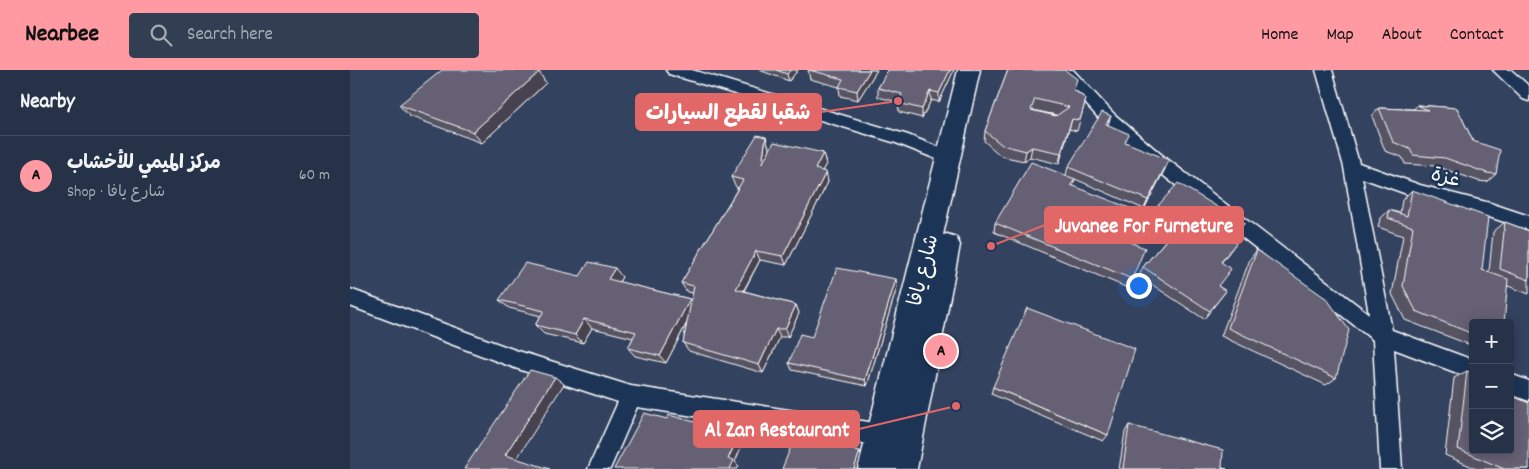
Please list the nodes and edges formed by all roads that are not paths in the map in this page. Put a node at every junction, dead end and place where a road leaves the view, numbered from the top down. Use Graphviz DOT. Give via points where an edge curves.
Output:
graph roads {
  1 [pos="674,70"];
  2 [pos="969,70"];
  3 [pos="985,70"];
  4 [pos="1064,70"];
  5 [pos="1324,70"];
  6 [pos="1501,70"];
  7 [pos="1529,95"];
  8 [pos="949,158"];
  9 [pos="1352,167"];
  10 [pos="1529,223"];
  11 [pos="350,297"];
  12 [pos="1382,336"];
  13 [pos="1469,369"];
  14 [pos="1514,385"];
  15 [pos="1529,391"];
  16 [pos="631,396"];
  17 [pos="882,435"];
  18 [pos="599,469"];
  19 [pos="874,469"];
  20 [pos="901,469"];
  21 [pos="1391,469"];
  1 -- 8 [label="street" via="902,139"];
  2 -- 8 [label="main road, شارع يافا"];
  3 -- 20 [label="main road, شارع يافا"];
  4 -- 12 [label="street" via="1108,118 1156,160"];
  5 -- 9 [label="street"];
  6 -- 7 [label="street"];
  8 -- 17 [label="main road, شارع يافا"];
  9 -- 10 [label="street, غزة"];
  9 -- 12 [label="street"];
  11 -- 16 [label="street" via="515,359"];
  12 -- 13 [label="street"];
  12 -- 21 [label="street"];
  14 -- 15 [label="street"];
  16 -- 17 [label="street"];
  16 -- 18 [label="street"];
  17 -- 19 [label="main road, شارع يافا"];
}
